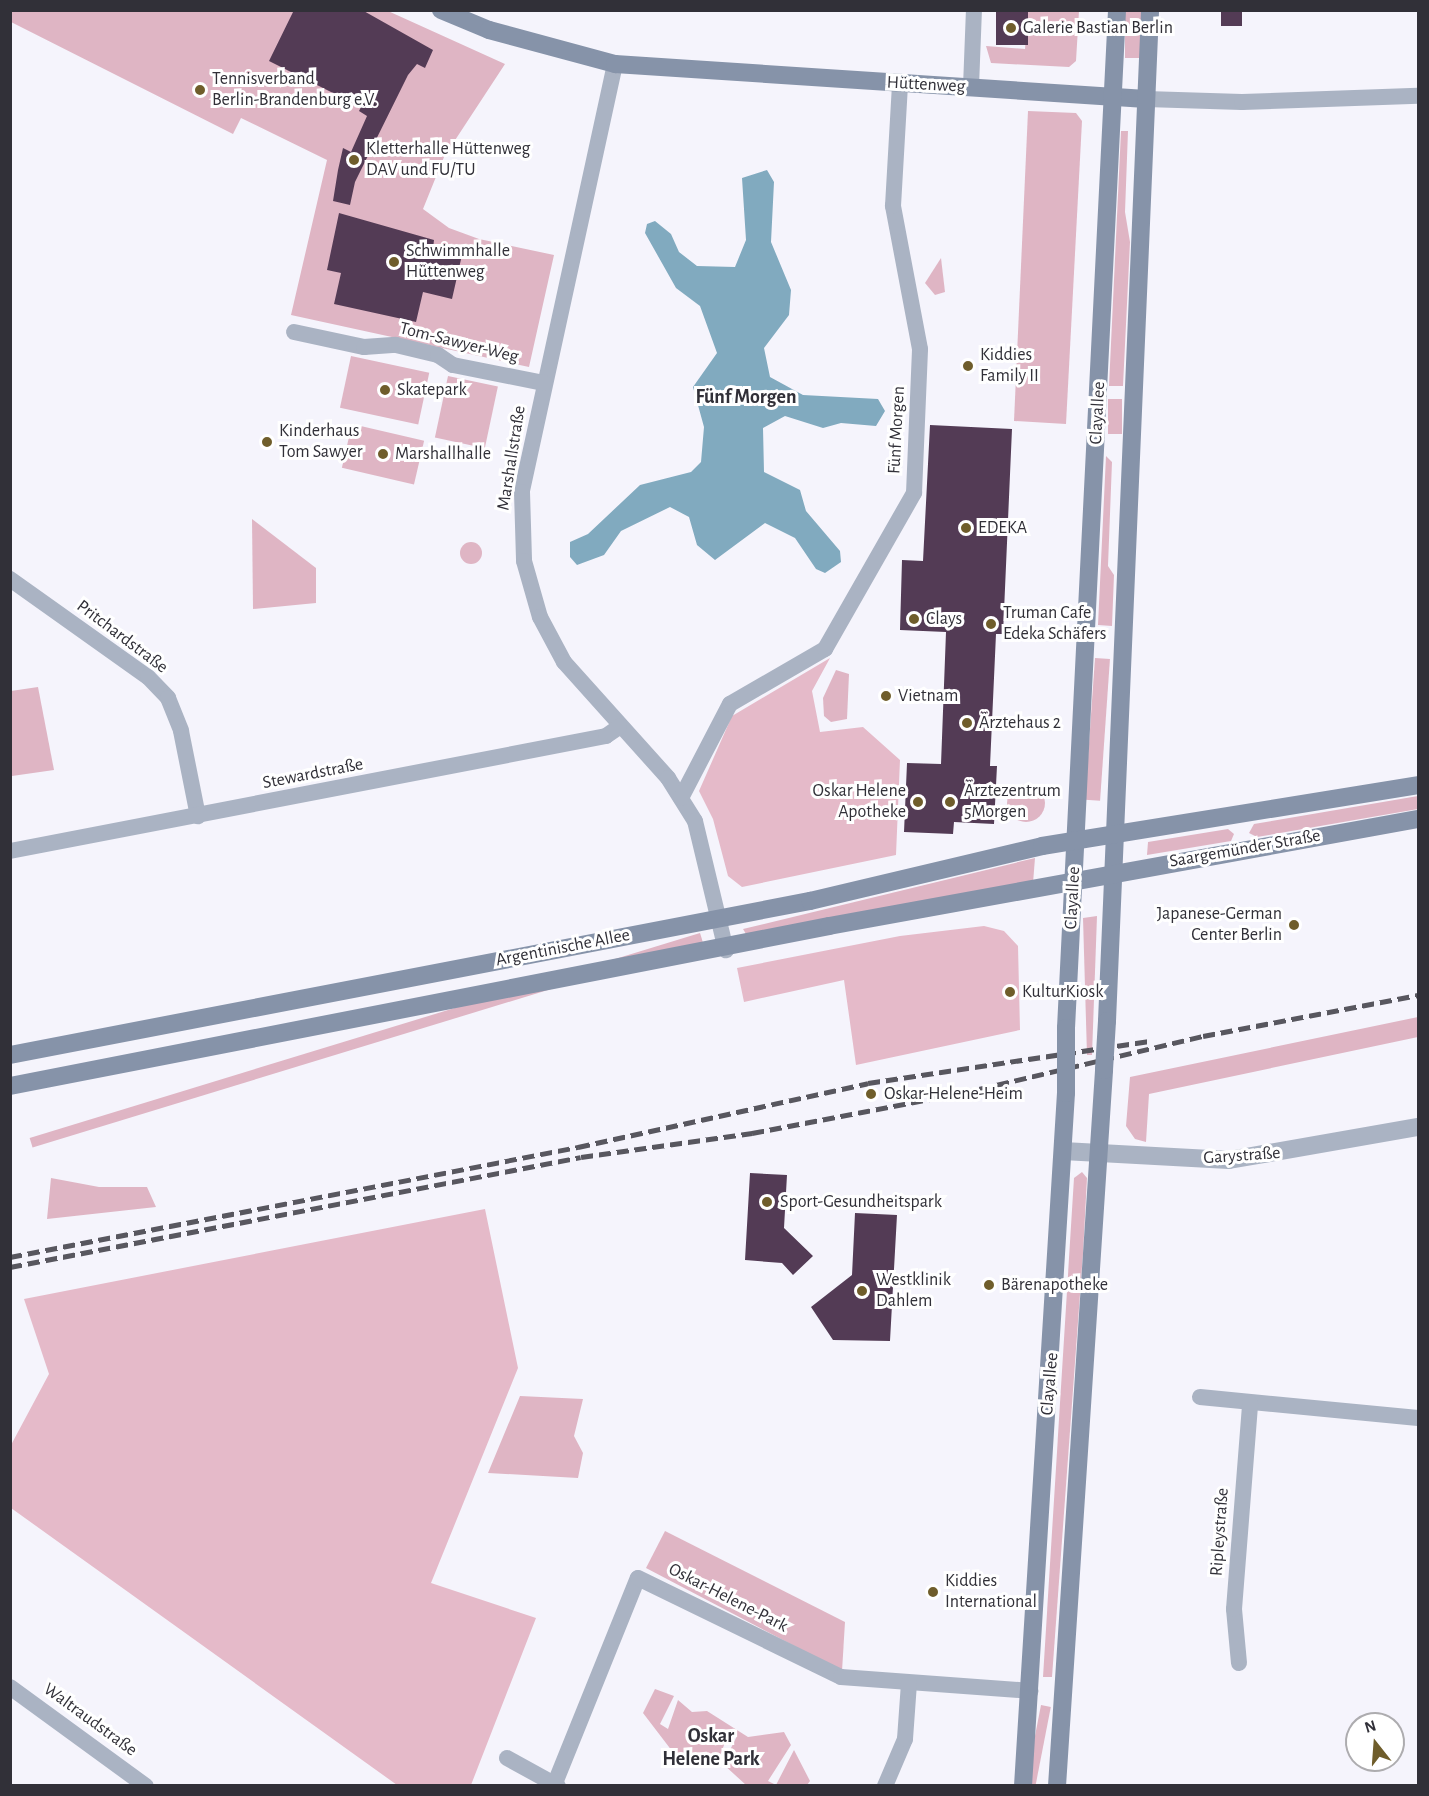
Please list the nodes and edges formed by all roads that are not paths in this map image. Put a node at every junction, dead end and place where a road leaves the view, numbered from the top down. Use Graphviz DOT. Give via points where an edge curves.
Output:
graph roads {
  1 [pos="441,10"];
  2 [pos="974,10"];
  3 [pos="1117,10"];
  4 [pos="1150,10"];
  5 [pos="615,64"];
  6 [pos="900,84"];
  7 [pos="971,87"];
  8 [pos="1113,94"];
  9 [pos="1419,96"];
  10 [pos="1146,99"];
  11 [pos="294,332"];
  12 [pos="544,383"];
  13 [pos="10,579"];
  14 [pos="620,727"];
  15 [pos="1419,785"];
  16 [pos="681,798"];
  17 [pos="198,816"];
  18 [pos="1419,819"];
  19 [pos="1114,836"];
  20 [pos="1076,840"];
  21 [pos="10,851"];
  22 [pos="1114,874"];
  23 [pos="1073,883"];
  24 [pos="718,919"];
  25 [pos="726,950"];
  26 [pos="10,1055"];
  27 [pos="10,1086"];
  28 [pos="1419,1127"];
  29 [pos="1063,1151"];
  30 [pos="1100,1154"];
  31 [pos="1200,1397"];
  32 [pos="1250,1404"];
  33 [pos="1419,1418"];
  34 [pos="1239,1663"];
  35 [pos="909,1683"];
  36 [pos="10,1687"];
  37 [pos="1030,1691"];
  38 [pos="507,1758"];
  39 [pos="557,1784"];
  40 [pos="146,1785"];
  41 [pos="885,1785"];
  42 [pos="1023,1785"];
  43 [pos="1057,1785"];
  1 -- 5 [label="main road, Hüttenweg" via="489,30"];
  2 -- 7 [label="street"];
  3 -- 8 [label="main road, Clayallee"];
  4 -- 10 [label="main road, Clayallee"];
  5 -- 6 [label="main road, Hüttenweg"];
  5 -- 12 [label="street, Marshallstraße"];
  6 -- 7 [label="main road, Hüttenweg"];
  6 -- 16 [label="street, Fünf Morgen" via="893,206 920,349 914,493 825,649 730,704"];
  7 -- 8 [label="main road, Hüttenweg"];
  8 -- 10 [label="main road, Hüttenweg"];
  8 -- 20 [label="main road, Clayallee"];
  9 -- 10 [label="street, Hüttenweg" via="1242,102"];
  10 -- 19 [label="main road, Clayallee"];
  11 -- 12 [label="street, Tom-Sawyer-Weg" via="364,346 396,345 438,355 453,365"];
  12 -- 14 [label="street, Marshallstraße" via="522,492 524,561 550,639"];
  13 -- 17 [label="street, Pritchardstraße" via="148,678 168,698 181,731"];
  14 -- 16 [label="street, Marshallstraße"];
  14 -- 17 [label="street, Stewardstraße" via="606,736"];
  15 -- 19 [label="main road, Saargemünder Straße"];
  16 -- 24 [label="street, Marshallstraße" via="695,821"];
  17 -- 21 [label="street, Stewardstraße"];
  18 -- 22 [label="main road, Saargemünder Straße"];
  19 -- 20 [label="main road, Argentinische Allee"];
  19 -- 22 [label="main road, Clayallee"];
  20 -- 23 [label="main road, Clayallee"];
  20 -- 24 [label="main road, Argentinische Allee"];
  22 -- 23 [label="main road, Saargemünder Straße"];
  22 -- 30 [label="main road, Clayallee, bridge"];
  23 -- 25 [label="main road, Argentinische Allee" via="829,926"];
  23 -- 29 [label="main road, Clayallee, bridge"];
  24 -- 25 [label="street, Marshallstraße"];
  24 -- 26 [label="main road, Argentinische Allee"];
  25 -- 27 [label="main road, Argentinische Allee"];
  28 -- 30 [label="street, Garystraße" via="1229,1160"];
  29 -- 30 [label="street, Garystraße"];
  29 -- 37 [label="main road, Clayallee"];
  30 -- 43 [label="main road, Clayallee"];
  31 -- 32 [label="street"];
  32 -- 33 [label="street"];
  32 -- 34 [label="street, Ripleystraße" via="1234,1609"];
  35 -- 37 [label="street, Oskar-Helene-Park"];
  35 -- 39 [label="street, Oskar-Helene-Park" via="841,1677 638,1578"];
  35 -- 41 [label="street" via="905,1739"];
  36 -- 40 [label="street, Waltraudstraße"];
  37 -- 42 [label="main road, Clayallee"];
  38 -- 39 [label="street, Oskar-Helene-Park"];
}
